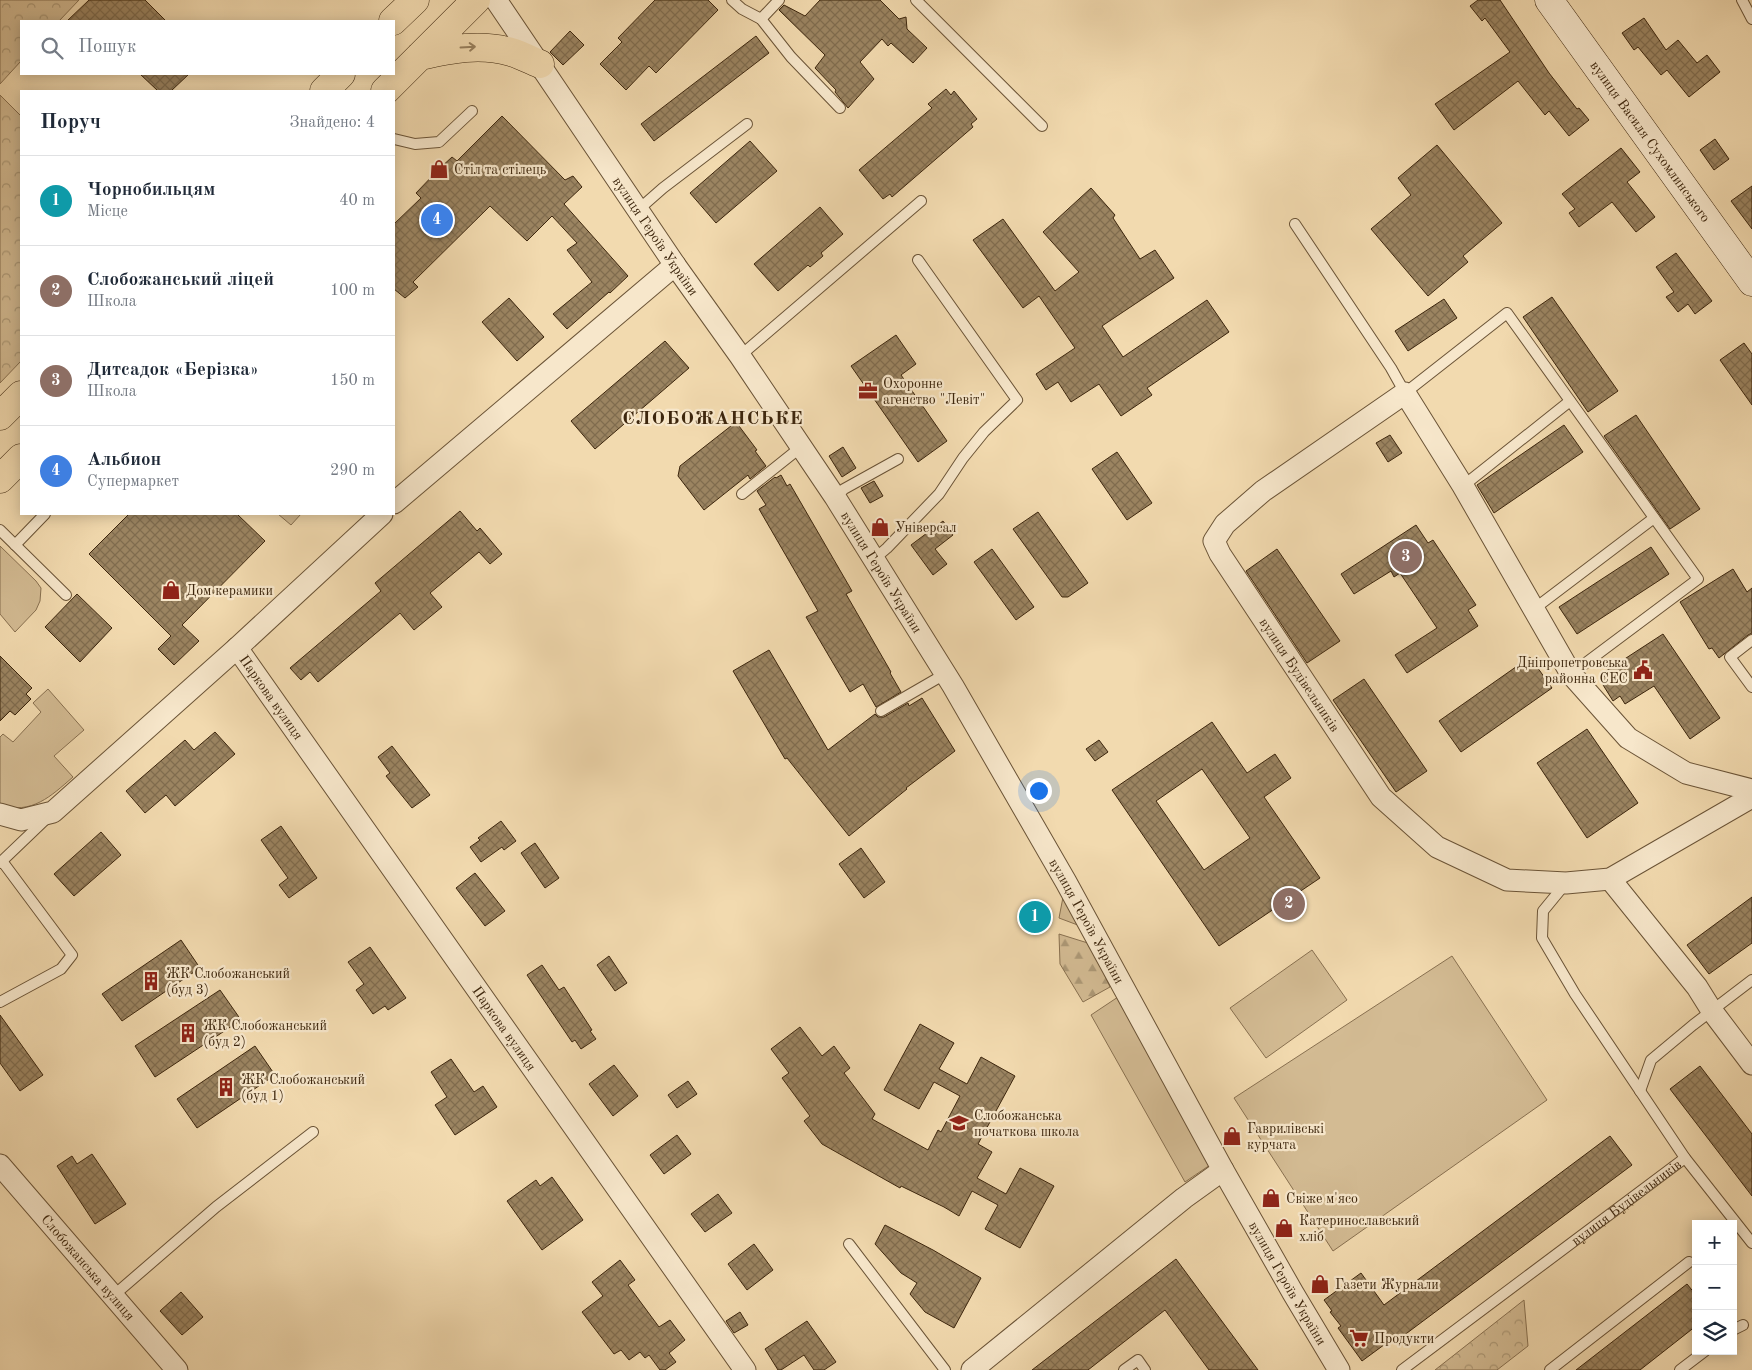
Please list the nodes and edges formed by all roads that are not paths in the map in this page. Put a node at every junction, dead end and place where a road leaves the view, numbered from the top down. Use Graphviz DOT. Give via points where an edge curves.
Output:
graph roads {
  1 [pos="415,0"];
  2 [pos="476,0"];
  3 [pos="496,0"];
  4 [pos="732,0"];
  5 [pos="779,0"];
  6 [pos="916,0"];
  7 [pos="1549,0"];
  8 [pos="1742,0"];
  9 [pos="1752,18"];
  10 [pos="761,19"];
  11 [pos="395,20"];
  12 [pos="420,56"];
  13 [pos="540,64"];
  14 [pos="340,75"];
  15 [pos="325,90"];
  16 [pos="386,90"];
  17 [pos="840,108"];
  18 [pos="472,111"];
  19 [pos="747,124"];
  20 [pos="1042,126"];
  21 [pos="395,139"];
  22 [pos="921,201"];
  23 [pos="638,210"];
  24 [pos="1295,224"];
  25 [pos="918,260"];
  26 [pos="675,265"];
  27 [pos="1752,282"];
  28 [pos="740,356"];
  29 [pos="1405,393"];
  30 [pos="20,396"];
  31 [pos="1570,401"];
  32 [pos="0,416"];
  33 [pos="801,447"];
  34 [pos="20,459"];
  35 [pos="898,459"];
  36 [pos="0,479"];
  37 [pos="1464,486"];
  38 [pos="742,494"];
  39 [pos="835,497"];
  40 [pos="395,502"];
  41 [pos="44,515"];
  42 [pos="381,515"];
  43 [pos="1654,518"];
  44 [pos="0,530"];
  45 [pos="15,545"];
  46 [pos="873,560"];
  47 [pos="66,594"];
  48 [pos="1534,609"];
  49 [pos="1752,640"];
  50 [pos="240,652"];
  51 [pos="945,674"];
  52 [pos="1571,674"];
  53 [pos="1752,687"];
  54 [pos="881,711"];
  55 [pos="1714,780"];
  56 [pos="1752,790"];
  57 [pos="1752,798"];
  58 [pos="53,812"];
  59 [pos="0,814"];
  60 [pos="1719,817"];
  61 [pos="1,862"];
  62 [pos="1610,879"];
  63 [pos="1566,883"];
  64 [pos="1752,980"];
  65 [pos="0,1002"];
  66 [pos="1712,1011"];
  67 [pos="1752,1064"];
  68 [pos="1640,1091"];
  69 [pos="313,1132"];
  70 [pos="1685,1158"];
  71 [pos="0,1165"];
  72 [pos="1223,1170"];
  73 [pos="1752,1243"];
  74 [pos="849,1244"];
  75 [pos="1689,1262"];
  76 [pos="113,1296"];
  77 [pos="1743,1324"];
  78 [pos="1737,1328"];
  79 [pos="1700,1355"];
  80 [pos="177,1370"];
  81 [pos="745,1370"];
  82 [pos="945,1370"];
  83 [pos="972,1370"];
  84 [pos="1124,1370"];
  85 [pos="1145,1370"];
  86 [pos="1339,1370"];
  87 [pos="1402,1370"];
  88 [pos="1550,1370"];
  89 [pos="1680,1370"];
  1 -- 11 [label="main road"];
  2 -- 12 [label="main road"];
  3 -- 13 [label="street, вулиця Героїв України"];
  4 -- 10 [label="lane"];
  5 -- 10 [label="lane"];
  6 -- 20 [label="lane"];
  7 -- 27 [label="main road, вулиця Василя Сухомлинського"];
  8 -- 9 [label="lane"];
  10 -- 17 [label="lane" via="791,57"];
  12 -- 13 [label="main road, one-way" via="453,48 486,46 512,52"];
  12 -- 16 [label="main road"];
  13 -- 23 [label="street, вулиця Героїв України"];
  14 -- 15 [label="main road"];
  18 -- 21 [label="lane" via="440,142 415,144"];
  19 -- 23 [label="lane"];
  22 -- 28 [label="lane"];
  23 -- 26 [label="street, вулиця Героїв України"];
  24 -- 29 [label="lane"];
  25 -- 46 [label="lane" via="1017,400 984,432 939,494"];
  26 -- 28 [label="street, вулиця Героїв України"];
  26 -- 40 [label="street"];
  28 -- 33 [label="street, вулиця Героїв України"];
  29 -- 31 [label="lane, вулиця Будівельників" via="1507,313"];
  29 -- 37 [label="street"];
  29 -- 63 [label="street, вулиця Будівельників" via="1263,491 1225,524 1214,540 1220,554 1381,797 1437,847 1507,880"];
  30 -- 32 [label="main road"];
  31 -- 37 [label="lane"];
  31 -- 43 [label="lane, вулиця Будівельників"];
  33 -- 38 [label="lane"];
  33 -- 39 [label="street, вулиця Героїв України"];
  34 -- 36 [label="main road"];
  35 -- 39 [label="lane"];
  37 -- 48 [label="street"];
  39 -- 46 [label="street, вулиця Героїв України"];
  41 -- 45 [label="lane"];
  42 -- 50 [label="street"];
  43 -- 48 [label="lane"];
  43 -- 52 [label="lane, вулиця Будівельників" via="1698,579"];
  44 -- 45 [label="lane"];
  45 -- 47 [label="lane"];
  46 -- 51 [label="street, вулиця Героїв України"];
  48 -- 52 [label="street"];
  49 -- 53 [label="lane" via="1730,657"];
  50 -- 58 [label="street"];
  50 -- 81 [label="street, Паркова вулиця"];
  51 -- 54 [label="lane"];
  51 -- 72 [label="street, вулиця Героїв України" via="1066,882"];
  52 -- 55 [label="street" via="1628,738 1686,773"];
  55 -- 56 [label="street"];
  55 -- 60 [label="street"];
  57 -- 60 [label="street, вулиця Будівельників"];
  58 -- 59 [label="street" via="21,820"];
  58 -- 61 [label="lane"];
  60 -- 62 [label="street, вулиця Будівельників"];
  61 -- 65 [label="lane" via="72,955 60,969"];
  62 -- 63 [label="street, вулиця Будівельників"];
  62 -- 66 [label="street" via="1697,987"];
  63 -- 68 [label="lane, вулиця Будівельників" via="1543,911 1542,938"];
  64 -- 66 [label="lane"];
  66 -- 67 [label="street"];
  66 -- 68 [label="lane" via="1650,1060"];
  68 -- 70 [label="lane, вулиця Будівельників"];
  69 -- 76 [label="lane" via="216,1207"];
  70 -- 73 [label="lane"];
  70 -- 87 [label="lane, вулиця Будівельників"];
  71 -- 76 [label="street, Слобожанська вулиця"];
  72 -- 83 [label="street"];
  72 -- 86 [label="street, вулиця Героїв України"];
  74 -- 82 [label="lane"];
  75 -- 88 [label="lane"];
  76 -- 80 [label="street, Слобожанська вулиця"];
  77 -- 78 [label="lane"];
  79 -- 89 [label="lane"];
  84 -- 85 [label="lane" via="1138,1360"];
}
